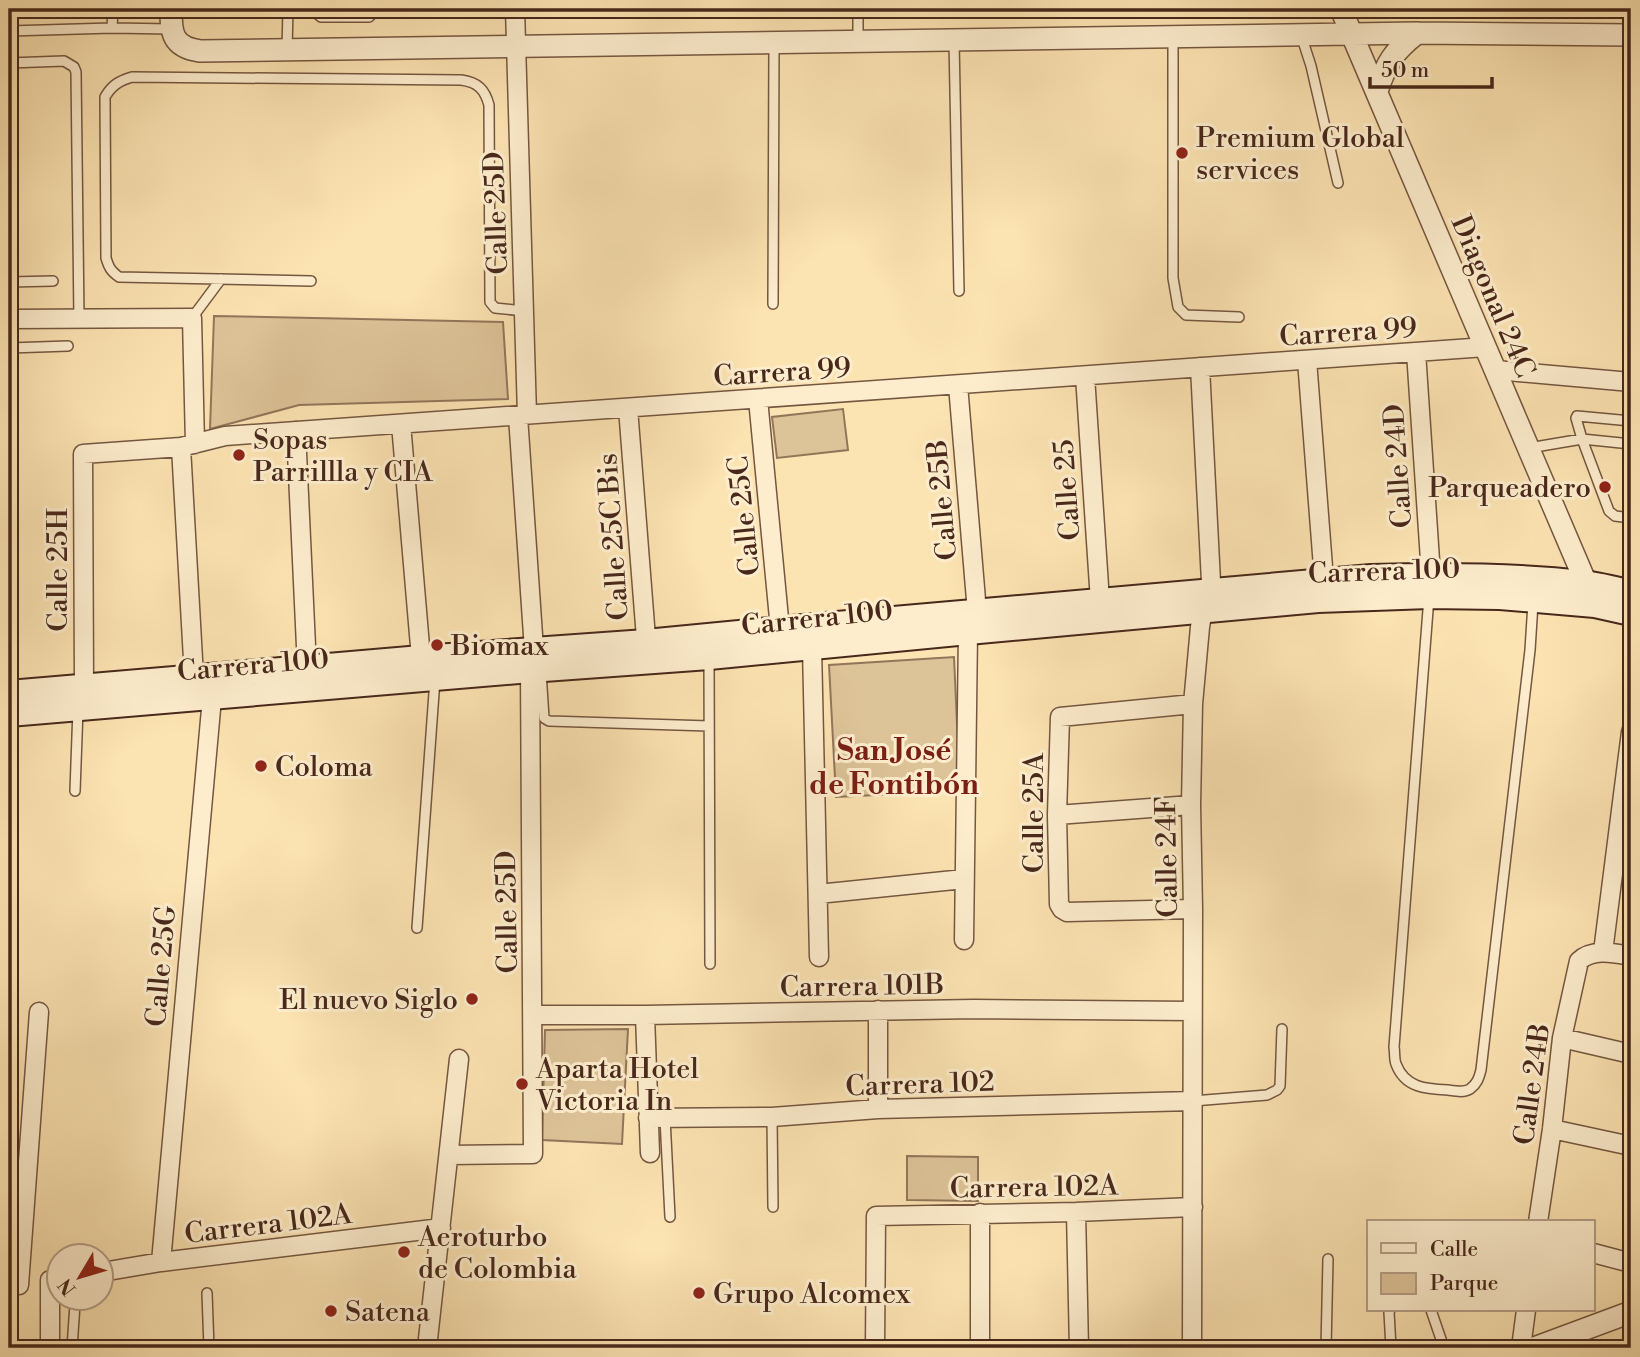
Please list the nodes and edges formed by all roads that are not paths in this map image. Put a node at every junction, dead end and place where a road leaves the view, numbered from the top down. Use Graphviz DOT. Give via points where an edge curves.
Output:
graph roads {
  1 [pos="113,9"];
  2 [pos="288,9"];
  3 [pos="311,9"];
  4 [pos="373,9"];
  5 [pos="515,9"];
  6 [pos="858,9"];
  7 [pos="1341,9"];
  8 [pos="171,19"];
  9 [pos="112,28"];
  10 [pos="9,31"];
  11 [pos="1412,31"];
  12 [pos="1352,34"];
  13 [pos="1301,35"];
  14 [pos="1631,35"];
  15 [pos="1173,37"];
  16 [pos="954,40"];
  17 [pos="858,42"];
  18 [pos="774,43"];
  19 [pos="517,46"];
  20 [pos="287,50"];
  21 [pos="9,64"];
  22 [pos="1377,90"];
  23 [pos="1338,183"];
  24 [pos="221,279"];
  25 [pos="53,281"];
  26 [pos="311,281"];
  27 [pos="9,282"];
  28 [pos="958,291"];
  29 [pos="773,304"];
  30 [pos="524,311"];
  31 [pos="1238,317"];
  32 [pos="79,318"];
  33 [pos="192,318"];
  34 [pos="9,319"];
  35 [pos="68,346"];
  36 [pos="1486,347"];
  37 [pos="9,348"];
  38 [pos="1416,352"];
  39 [pos="1307,360"];
  40 [pos="1200,367"];
  41 [pos="1496,370"];
  42 [pos="1085,376"];
  43 [pos="1631,382"];
  44 [pos="958,384"];
  45 [pos="758,399"];
  46 [pos="628,408"];
  47 [pos="522,415"];
  48 [pos="1631,421"];
  49 [pos="401,424"];
  50 [pos="296,431"];
  51 [pos="1582,439"];
  52 [pos="1631,444"];
  53 [pos="188,446"];
  54 [pos="1529,448"];
  55 [pos="83,454"];
  56 [pos="1631,518"];
  57 [pos="1324,580"];
  58 [pos="1430,586"];
  59 [pos="1631,593"];
  60 [pos="1590,594"];
  61 [pos="1533,600"];
  62 [pos="1100,601"];
  63 [pos="1204,601"];
  64 [pos="1631,613"];
  65 [pos="973,622"];
  66 [pos="780,629"];
  67 [pos="812,648"];
  68 [pos="647,652"];
  69 [pos="709,657"];
  70 [pos="535,663"];
  71 [pos="307,668"];
  72 [pos="428,668"];
  73 [pos="207,683"];
  74 [pos="9,693"];
  75 [pos="81,697"];
  76 [pos="1193,704"];
  77 [pos="9,715"];
  78 [pos="709,726"];
  79 [pos="1631,732"];
  80 [pos="75,791"];
  81 [pos="1191,805"];
  82 [pos="1057,815"];
  83 [pos="964,879"];
  84 [pos="818,894"];
  85 [pos="1193,909"];
  86 [pos="417,928"];
  87 [pos="964,940"];
  88 [pos="1603,952"];
  89 [pos="819,957"];
  90 [pos="1631,957"];
  91 [pos="710,964"];
  92 [pos="878,1010"];
  93 [pos="1192,1011"];
  94 [pos="39,1012"];
  95 [pos="533,1015"];
  96 [pos="645,1015"];
  97 [pos="1282,1030"];
  98 [pos="1562,1038"];
  99 [pos="1631,1054"];
  100 [pos="459,1059"];
  101 [pos="1193,1101"];
  102 [pos="878,1109"];
  103 [pos="772,1117"];
  104 [pos="657,1118"];
  105 [pos="1552,1129"];
  106 [pos="1631,1146"];
  107 [pos="649,1153"];
  108 [pos="449,1155"];
  109 [pos="773,1207"];
  110 [pos="1193,1207"];
  111 [pos="1076,1212"];
  112 [pos="979,1213"];
  113 [pos="670,1217"];
  114 [pos="1538,1220"];
  115 [pos="441,1228"];
  116 [pos="1594,1253"];
  117 [pos="1328,1259"];
  118 [pos="162,1262"];
  119 [pos="1631,1263"];
  120 [pos="14,1265"];
  121 [pos="116,1270"];
  122 [pos="46,1281"];
  123 [pos="14,1286"];
  124 [pos="207,1293"];
  125 [pos="53,1312"];
  126 [pos="74,1312"];
  127 [pos="1389,1312"];
  128 [pos="1432,1312"];
  129 [pos="1526,1312"];
  130 [pos="1631,1312"];
  131 [pos="51,1348"];
  132 [pos="72,1348"];
  133 [pos="209,1348"];
  134 [pos="427,1348"];
  135 [pos="875,1348"];
  136 [pos="979,1348"];
  137 [pos="1079,1348"];
  138 [pos="1192,1348"];
  139 [pos="1326,1348"];
  140 [pos="1391,1348"];
  141 [pos="1444,1348"];
  142 [pos="1521,1348"];
  143 [pos="1534,1348"];
  1 -- 9 [label="lane"];
  2 -- 20 [label="lane"];
  3 -- 4 [label="lane" via="321,17 337,18 369,17"];
  5 -- 19 [label="street, Calle 25D"];
  6 -- 17 [label="lane"];
  7 -- 12 [label="street, Diagonal 24C"];
  8 -- 9 [label="lane"];
  8 -- 20 [label="street" via="174,37 188,49"];
  9 -- 10 [label="lane"];
  11 -- 12 [label="street"];
  11 -- 14 [label="street"];
  11 -- 22 [label="street" via="1385,67"];
  12 -- 13 [label="street"];
  12 -- 22 [label="street, Diagonal 24C"];
  13 -- 15 [label="street"];
  13 -- 23 [label="lane"];
  15 -- 16 [label="street"];
  15 -- 31 [label="lane" via="1173,278 1178,307 1186,315"];
  16 -- 17 [label="street"];
  16 -- 28 [label="lane"];
  17 -- 18 [label="street"];
  18 -- 19 [label="street"];
  18 -- 29 [label="lane"];
  19 -- 20 [label="street"];
  19 -- 30 [label="street, Calle 25D"];
  21 -- 32 [label="lane" via="64,61 76,72"];
  22 -- 36 [label="street, Diagonal 24C"];
  24 -- 26 [label="lane"];
  24 -- 30 [label="lane" via="119,277 109,268 105,97 110,88 132,77 461,80 479,85 489,106 490,302 495,308"];
  24 -- 33 [label="lane"];
  25 -- 27 [label="lane"];
  30 -- 47 [label="street, Calle 25D"];
  32 -- 33 [label="street"];
  32 -- 34 [label="street"];
  33 -- 53 [label="street, Calle 25G"];
  35 -- 37 [label="lane"];
  36 -- 38 [label="street, Carrera 99"];
  36 -- 41 [label="street, Diagonal 24C"];
  38 -- 39 [label="street, Carrera 99"];
  38 -- 58 [label="street, Calle 24D"];
  39 -- 40 [label="street, Carrera 99"];
  39 -- 57 [label="street"];
  40 -- 42 [label="street, Carrera 99"];
  40 -- 63 [label="street, Calle 24F" via="1211,582"];
  41 -- 43 [label="street"];
  41 -- 54 [label="street, Diagonal 24C"];
  42 -- 44 [label="street, Carrera 99"];
  42 -- 62 [label="street, Calle 25"];
  44 -- 45 [label="street, Carrera 99"];
  44 -- 65 [label="street, Calle 25B"];
  45 -- 46 [label="street, Carrera 99"];
  45 -- 66 [label="street, Calle 25C"];
  46 -- 47 [label="street, Carrera 99"];
  46 -- 68 [label="street, Calle 25C Bis"];
  47 -- 49 [label="street, Carrera 99"];
  47 -- 70 [label="street, Calle 25D"];
  48 -- 51 [label="lane" via="1577,416"];
  49 -- 50 [label="street, Carrera 99"];
  49 -- 72 [label="street"];
  50 -- 53 [label="street, Carrera 99" via="225,436"];
  50 -- 71 [label="street"];
  51 -- 52 [label="lane"];
  51 -- 54 [label="lane"];
  51 -- 56 [label="lane" via="1609,511"];
  53 -- 55 [label="street, Carrera 99"];
  53 -- 73 [label="street, Calle 25G"];
  54 -- 60 [label="street, Diagonal 24C"];
  55 -- 75 [label="street, Calle 25H"];
  57 -- 58 [label="main road, Carrera 100" via="1371,577"];
  57 -- 63 [label="main road, Carrera 100"];
  58 -- 60 [label="main road, Carrera 100" via="1502,577"];
  58 -- 61 [label="main road, Carrera 100"];
  58 -- 61 [label="lane" via="1394,1047 1404,1075 1424,1089 1464,1092 1478,1082 1481,1070"];
  58 -- 63 [label="main road, Carrera 100" via="1318,600"];
  59 -- 60 [label="main road, Carrera 100"];
  60 -- 61 [label="main road, Carrera 100"];
  60 -- 64 [label="main road, Carrera 100"];
  62 -- 63 [label="main road, Carrera 100"];
  62 -- 65 [label="main road, Carrera 100"];
  63 -- 65 [label="main road, Carrera 100"];
  63 -- 76 [label="street, Calle 24F"];
  65 -- 66 [label="main road, Carrera 100"];
  65 -- 67 [label="main road, Carrera 100"];
  65 -- 83 [label="street, Calle 25B"];
  66 -- 68 [label="main road, Carrera 100"];
  67 -- 69 [label="main road, Carrera 100"];
  67 -- 84 [label="street"];
  68 -- 69 [label="main road, Carrera 100"];
  68 -- 70 [label="main road, Carrera 100"];
  69 -- 78 [label="lane"];
  70 -- 72 [label="main road, Carrera 100"];
  70 -- 78 [label="lane" via="544,718 549,721"];
  70 -- 95 [label="street, Calle 25D"];
  71 -- 72 [label="main road, Carrera 100"];
  71 -- 73 [label="main road, Carrera 100"];
  72 -- 73 [label="main road, Carrera 100"];
  72 -- 86 [label="lane"];
  73 -- 75 [label="main road, Carrera 100"];
  73 -- 118 [label="street, Calle 25G"];
  74 -- 75 [label="main road, Carrera 100"];
  75 -- 77 [label="main road, Carrera 100"];
  75 -- 80 [label="lane"];
  76 -- 81 [label="street, Calle 24F"];
  76 -- 82 [label="street, Calle 25A" via="1060,717"];
  78 -- 91 [label="lane"];
  79 -- 88 [label="street"];
  81 -- 82 [label="street"];
  81 -- 85 [label="street, Calle 24F"];
  82 -- 85 [label="street, Calle 25A" via="1062,909"];
  83 -- 84 [label="street"];
  83 -- 87 [label="street, Calle 25B"];
  84 -- 89 [label="street"];
  85 -- 93 [label="street, Calle 24F"];
  88 -- 90 [label="street"];
  88 -- 98 [label="street, Calle 24B" via="1579,961"];
  92 -- 93 [label="street, Carrera 101B"];
  92 -- 96 [label="street, Carrera 101B"];
  92 -- 102 [label="street"];
  93 -- 101 [label="street, Calle 24F"];
  94 -- 120 [label="street"];
  95 -- 96 [label="street, Carrera 101B"];
  95 -- 108 [label="street, Calle 25D" via="533,1154"];
  96 -- 104 [label="street"];
  97 -- 101 [label="lane" via="1277,1090 1267,1095"];
  98 -- 99 [label="street"];
  98 -- 105 [label="street, Calle 24B"];
  100 -- 108 [label="street"];
  101 -- 102 [label="street, Carrera 102"];
  101 -- 110 [label="street, Calle 24F"];
  102 -- 103 [label="street, Carrera 102"];
  103 -- 104 [label="street, Carrera 102"];
  103 -- 109 [label="lane"];
  104 -- 107 [label="street"];
  104 -- 113 [label="lane"];
  105 -- 106 [label="street"];
  105 -- 114 [label="street, Calle 24B"];
  108 -- 115 [label="street"];
  110 -- 111 [label="street, Carrera 102A"];
  110 -- 138 [label="street, Calle 24F"];
  111 -- 112 [label="street, Carrera 102A"];
  111 -- 137 [label="street"];
  112 -- 135 [label="street, Carrera 102A" via="876,1216"];
  112 -- 136 [label="street"];
  115 -- 118 [label="street, Carrera 102A"];
  115 -- 134 [label="street"];
  116 -- 119 [label="street"];
  117 -- 139 [label="lane"];
  118 -- 121 [label="street, Carrera 102A"];
  120 -- 123 [label="street"];
  122 -- 123 [label="street"];
  124 -- 133 [label="lane"];
  125 -- 131 [label="street"];
  126 -- 132 [label="lane"];
  127 -- 140 [label="lane"];
  128 -- 141 [label="lane"];
  129 -- 142 [label="street"];
  130 -- 143 [label="street"];
}
